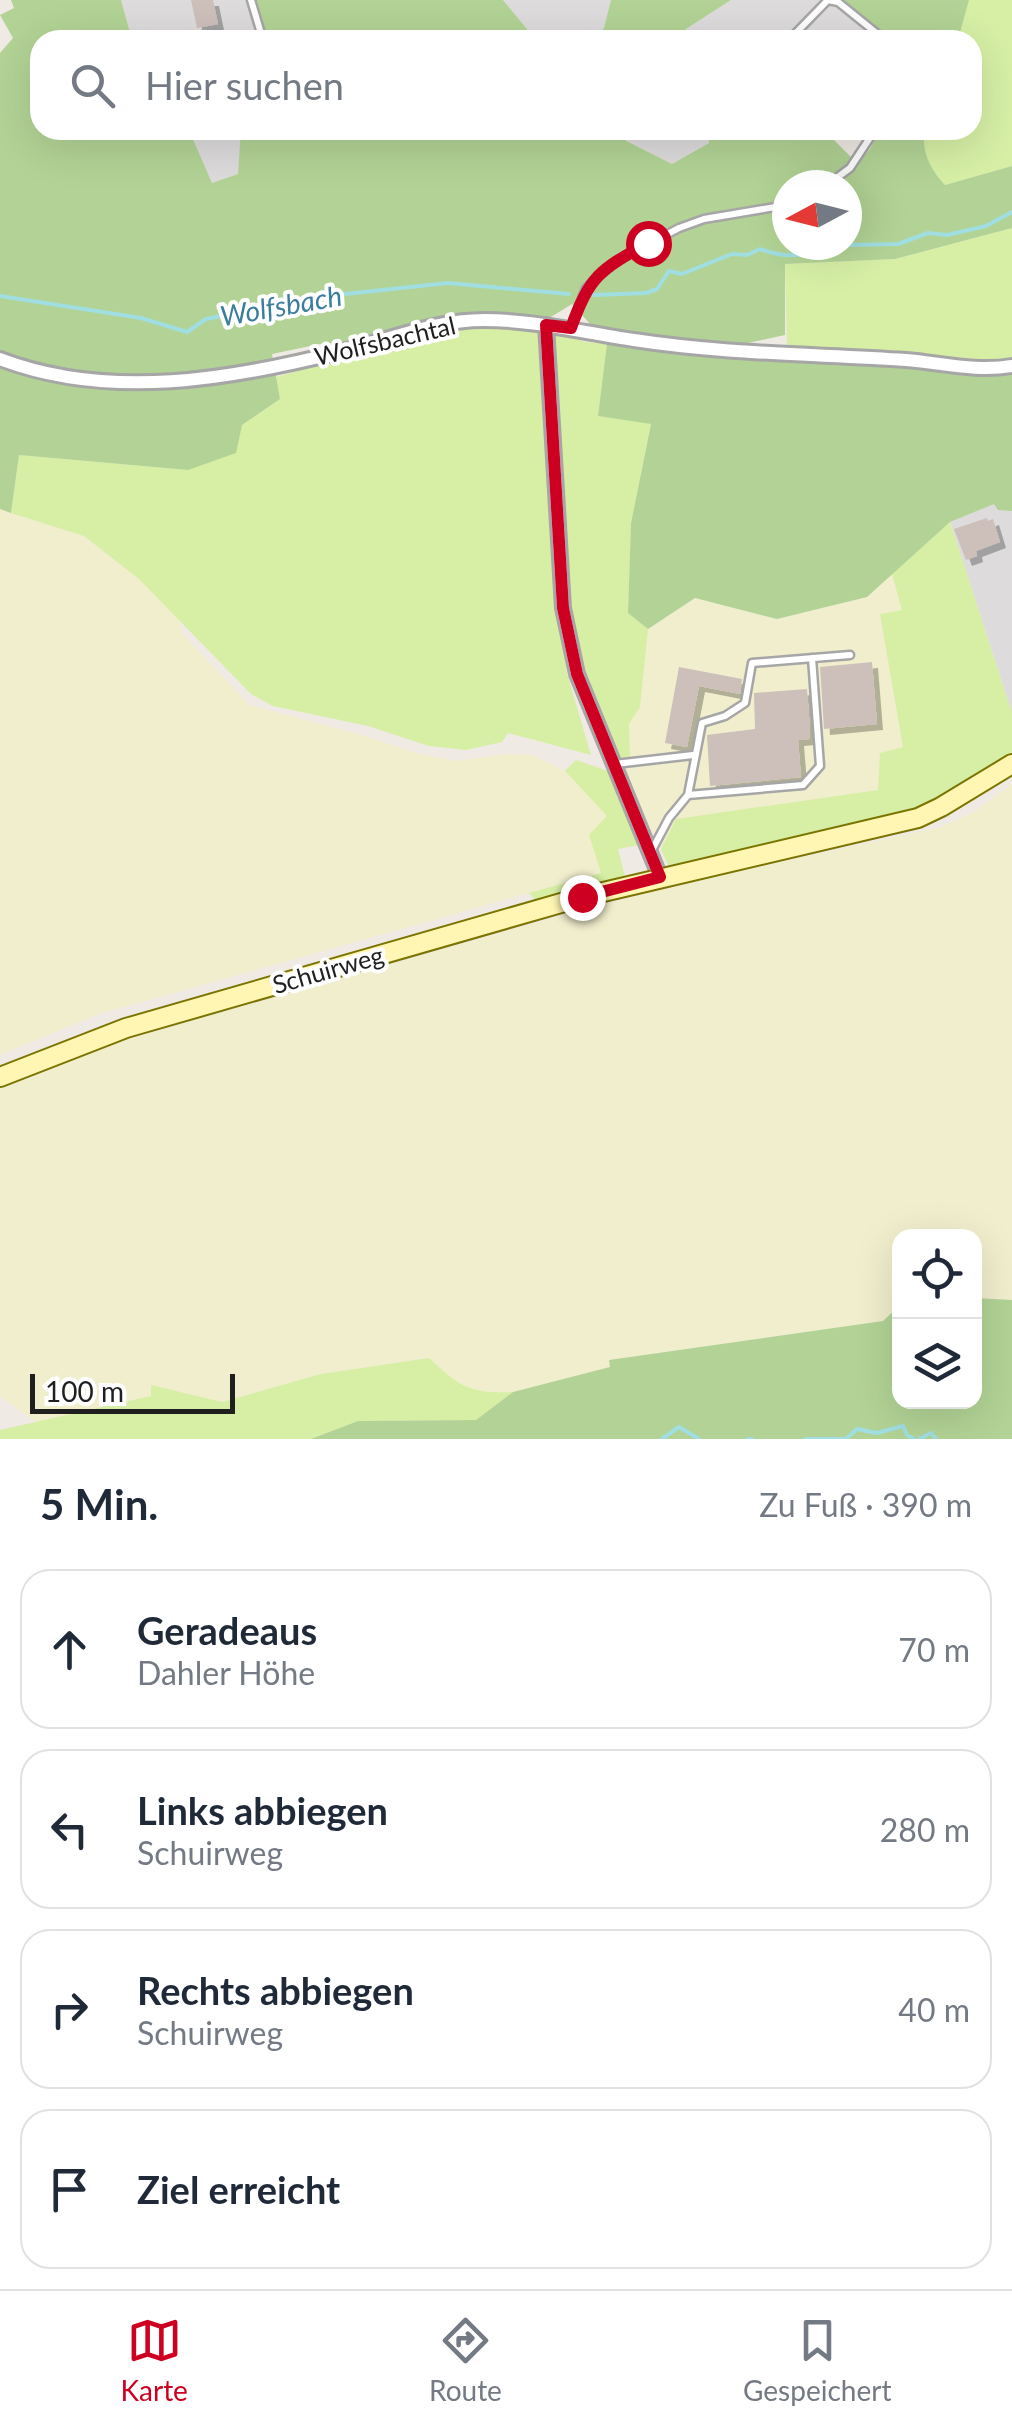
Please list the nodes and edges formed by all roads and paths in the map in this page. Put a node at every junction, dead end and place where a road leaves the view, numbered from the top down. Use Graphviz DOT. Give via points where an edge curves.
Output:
graph roads {
  1 [pos="251,0"];
  2 [pos="260,30"];
  3 [pos="799,30"];
  4 [pos="872,30"];
  5 [pos="868,140"];
  6 [pos="847,170"];
  7 [pos="772,208"];
  8 [pos="546,325"];
  9 [pos="571,328"];
  10 [pos="0,360"];
  11 [pos="1012,366"];
  12 [pos="850,655"];
  13 [pos="812,658"];
  14 [pos="693,756"];
  15 [pos="1012,764"];
  16 [pos="612,765"];
  17 [pos="688,795"];
  18 [pos="651,853"];
  19 [pos="660,877"];
  20 [pos="0,1077"];
  1 -- 2 [label="lane"];
  3 -- 4 [label="lane" via="828,0"];
  5 -- 6 [label="lane"];
  7 -- 9 [label="lane" via="704,220 632,252 586,288"];
  8 -- 9 [label="street, Wolfsbachtal"];
  8 -- 10 [label="street, Wolfsbachtal" via="441,324 294,363 191,380 74,380"];
  8 -- 16 [label="street" via="563,608 577,674"];
  9 -- 11 [label="street, Wolfsbachtal" via="778,355"];
  12 -- 13 [label="lane"];
  13 -- 14 [label="lane" via="752,663 745,703 702,722"];
  13 -- 17 [label="lane" via="820,766 803,785"];
  14 -- 16 [label="lane"];
  14 -- 17 [label="lane"];
  15 -- 19 [label="main road, Schuirweg" via="918,818"];
  16 -- 18 [label="street"];
  17 -- 18 [label="lane"];
  18 -- 19 [label="street"];
  19 -- 20 [label="main road, Schuirweg" via="126,1028"];
}
